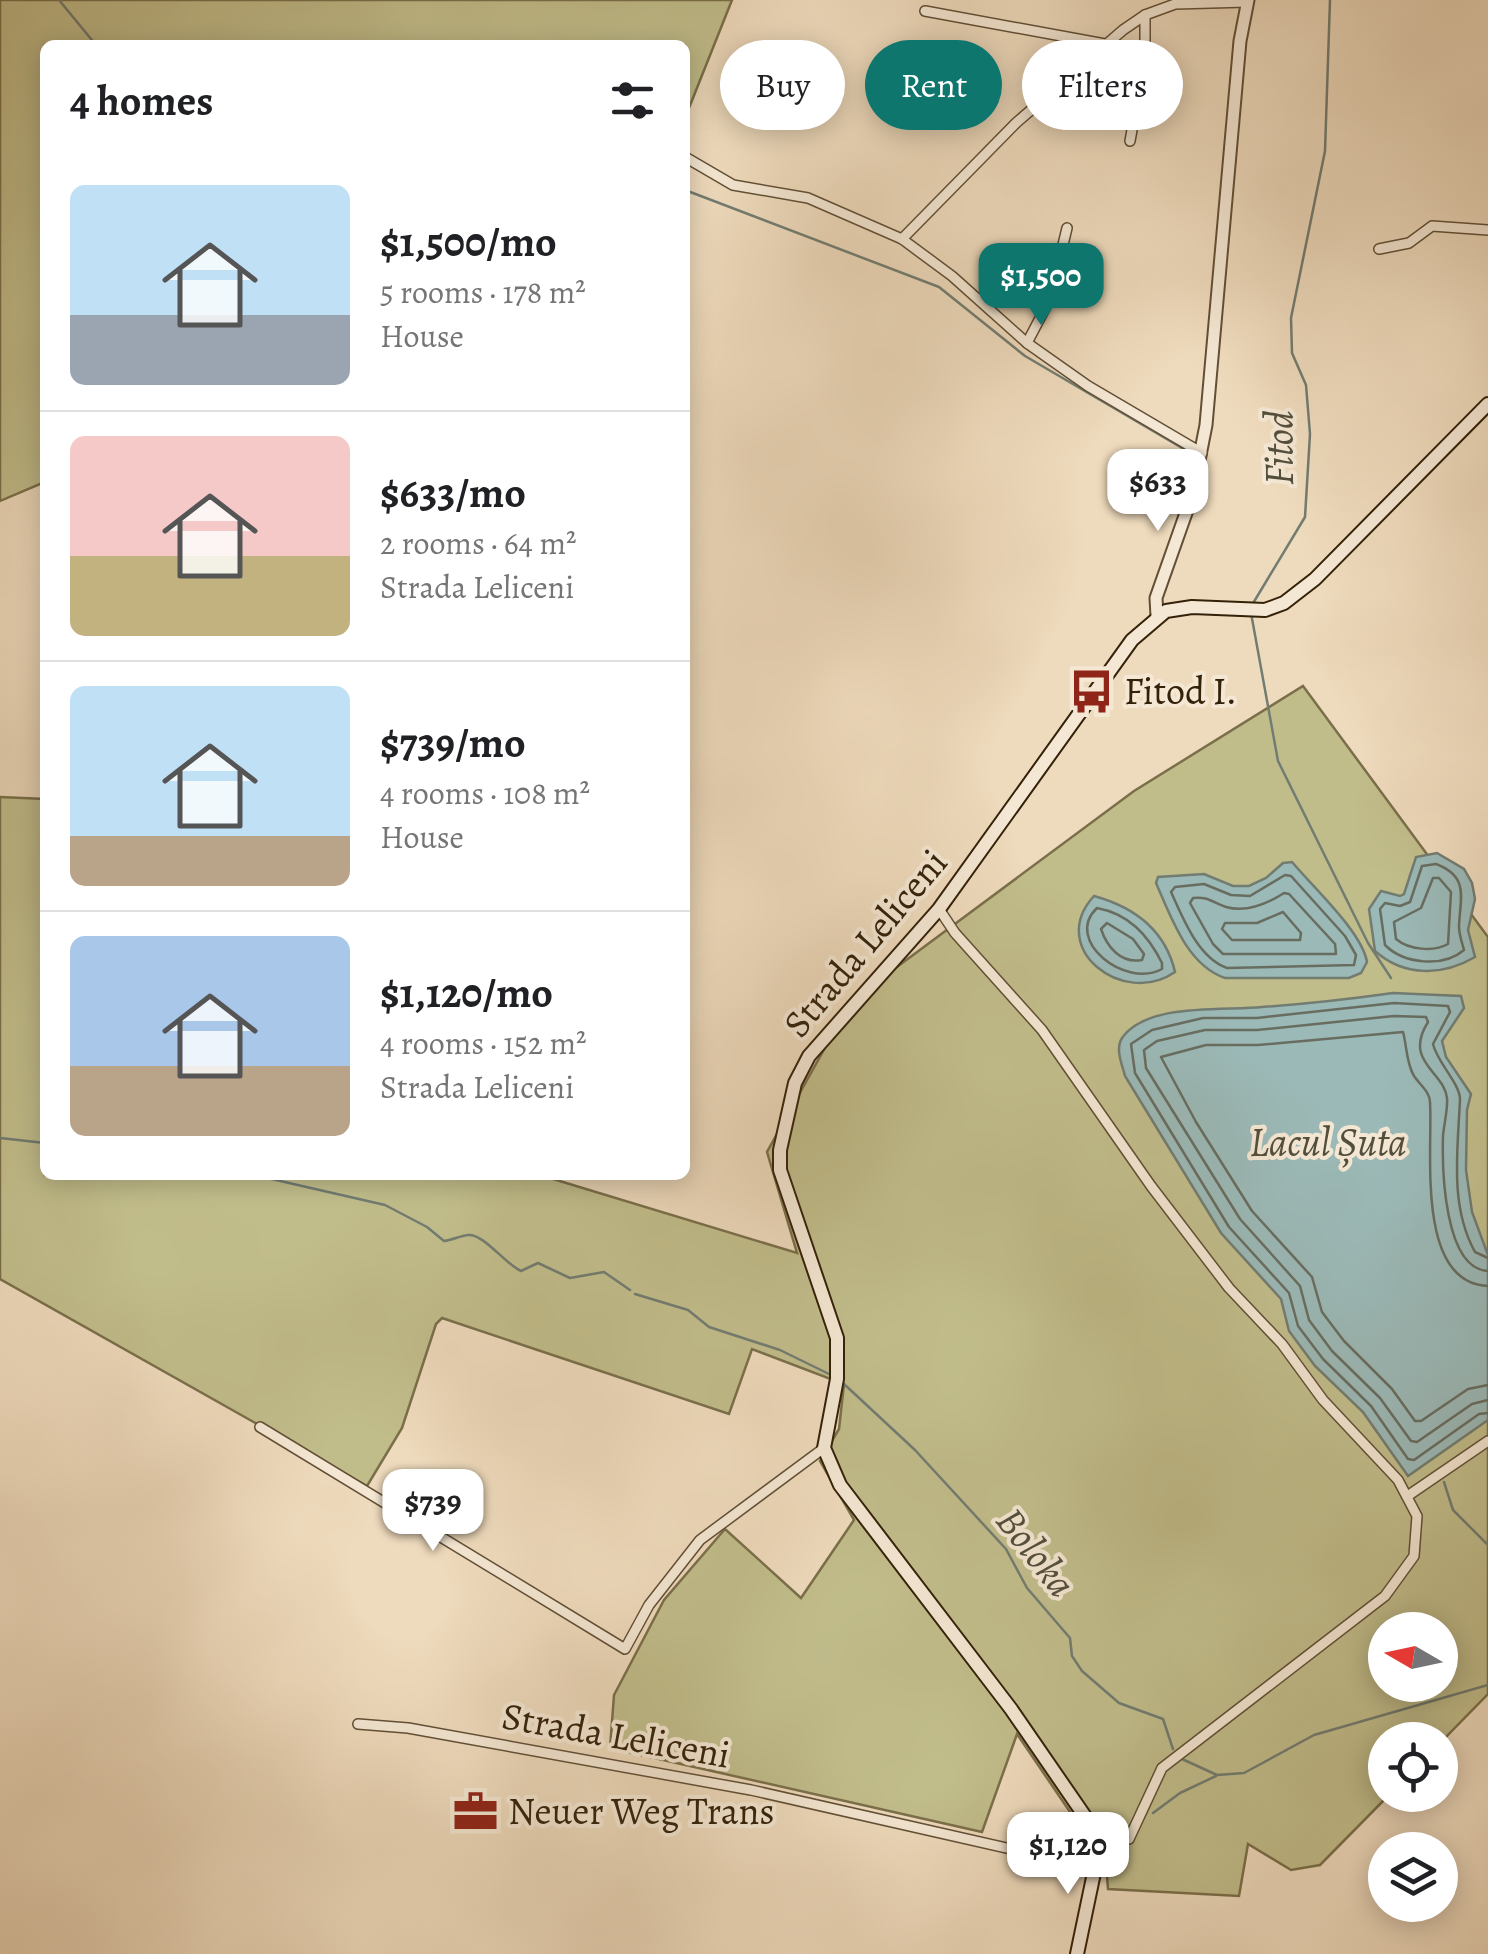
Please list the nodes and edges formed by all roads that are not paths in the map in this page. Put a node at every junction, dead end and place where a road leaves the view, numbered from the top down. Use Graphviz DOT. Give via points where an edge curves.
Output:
graph roads {
  1 [pos="1248,1"];
  2 [pos="925,10"];
  3 [pos="1146,15"];
  4 [pos="1084,40"];
  5 [pos="1111,40"];
  6 [pos="1022,119"];
  7 [pos="1130,141"];
  8 [pos="690,160"];
  9 [pos="1067,228"];
  10 [pos="1488,230"];
  11 [pos="902,239"];
  12 [pos="1379,249"];
  13 [pos="1027,342"];
  14 [pos="1488,404"];
  15 [pos="1202,453"];
  16 [pos="1157,616"];
  17 [pos="939,909"];
  18 [pos="260,1428"];
  19 [pos="1488,1441"];
  20 [pos="824,1448"];
  21 [pos="1409,1495"];
  22 [pos="358,1724"];
  23 [pos="1097,1842"];
  24 [pos="1095,1868"];
  25 [pos="1077,1954"];
  1 -- 3 [label="street" via="1175,4"];
  1 -- 15 [label="street"];
  2 -- 4 [label="street"];
  3 -- 5 [label="street"];
  3 -- 7 [label="street"];
  6 -- 11 [label="street"];
  8 -- 11 [label="street" via="732,185 808,198"];
  9 -- 13 [label="street" via="1050,300"];
  10 -- 12 [label="street" via="1432,226 1408,243"];
  11 -- 13 [label="street"];
  13 -- 15 [label="street"];
  14 -- 16 [label="main road" via="1299,594 1251,612 1192,607"];
  15 -- 16 [label="street" via="1156,598"];
  16 -- 17 [label="main road, Strada Leliceni" via="1132,640"];
  17 -- 20 [label="main road, Strada Leliceni" via="809,1056 788,1112 781,1180 837,1338"];
  17 -- 21 [label="street" via="1042,1030 1223,1280"];
  18 -- 20 [label="street" via="624,1649 700,1540"];
  19 -- 21 [label="street"];
  20 -- 23 [label="main road" via="840,1485 1022,1724"];
  21 -- 23 [label="street" via="1417,1516 1414,1556 1385,1596 1162,1768 1129,1839"];
  22 -- 24 [label="street, Strada Leliceni" via="751,1790"];
  23 -- 24 [label="main road"];
  24 -- 25 [label="main road"];
}
